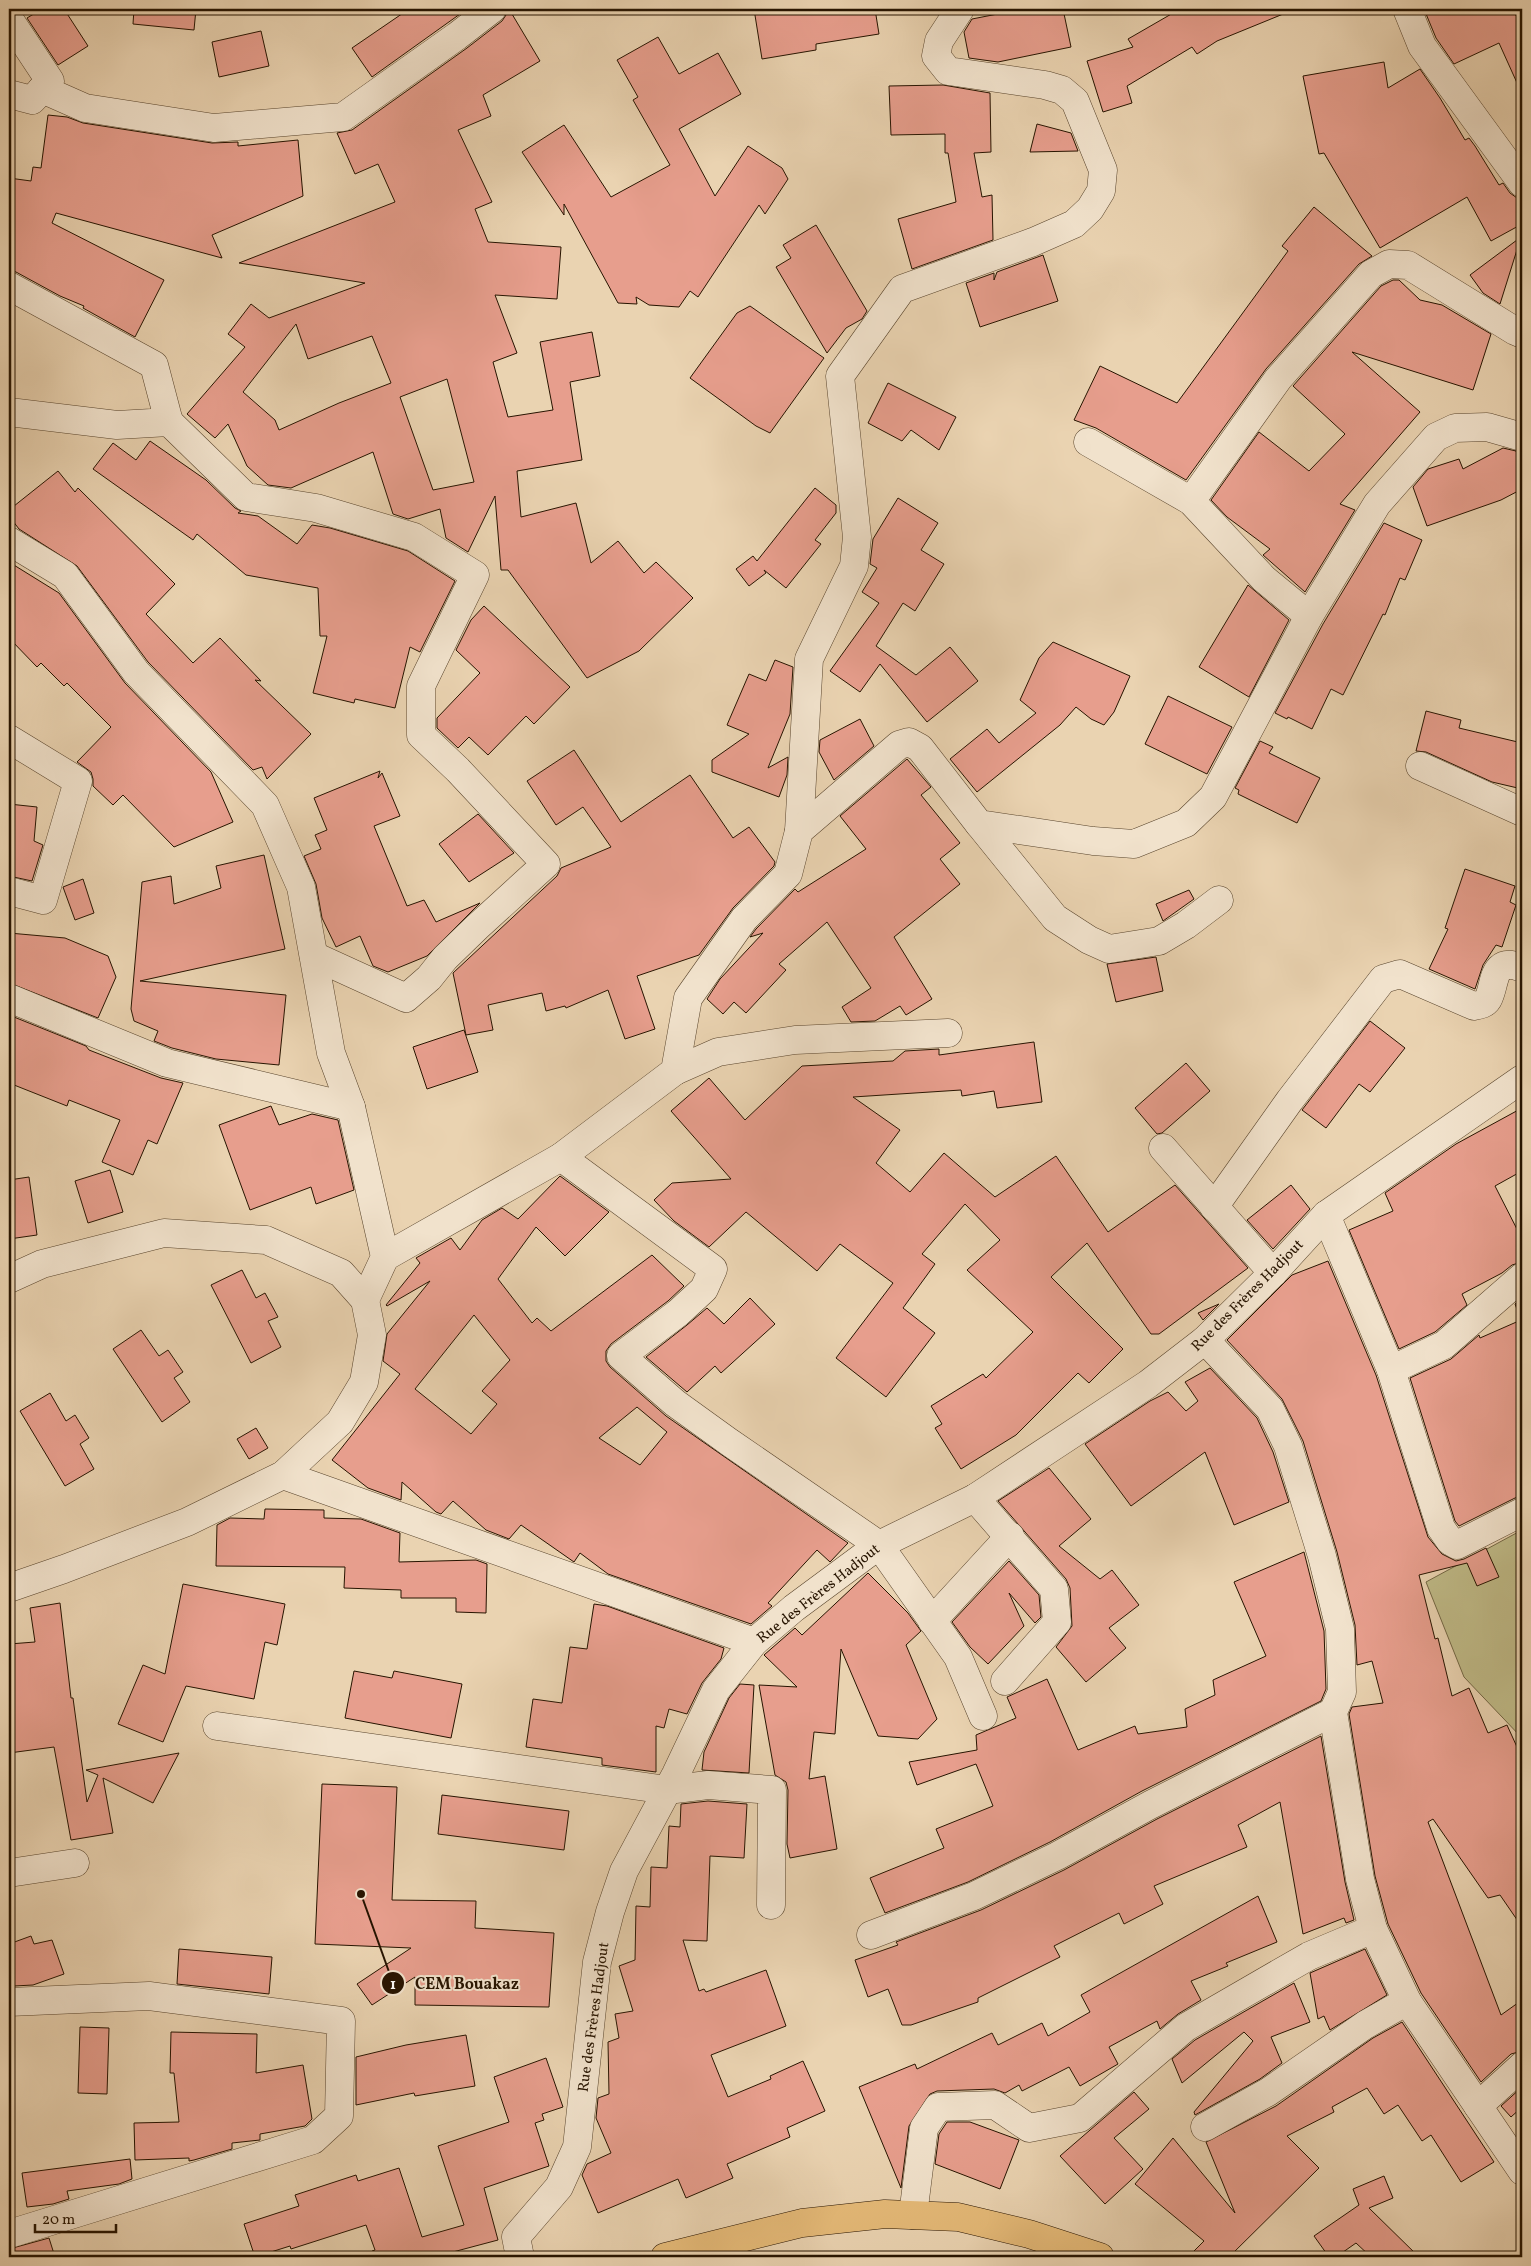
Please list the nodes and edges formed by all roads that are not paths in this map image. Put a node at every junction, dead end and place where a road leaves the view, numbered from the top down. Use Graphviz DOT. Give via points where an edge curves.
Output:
graph roads {
  1 [pos="492,9"];
  2 [pos="960,9"];
  3 [pos="1407,9"];
  4 [pos="9,18"];
  5 [pos="42,89"];
  6 [pos="9,94"];
  7 [pos="1522,183"];
  8 [pos="9,286"];
  9 [pos="1522,334"];
  10 [pos="9,412"];
  11 [pos="170,422"];
  12 [pos="1522,437"];
  13 [pos="1088,442"];
  14 [pos="1191,501"];
  15 [pos="9,541"];
  16 [pos="1309,616"];
  17 [pos="9,738"];
  18 [pos="1420,766"];
  19 [pos="1522,812"];
  20 [pos="979,824"];
  21 [pos="799,831"];
  22 [pos="9,891"];
  23 [pos="1219,900"];
  24 [pos="314,956"];
  25 [pos="1522,968"];
  26 [pos="9,998"];
  27 [pos="948,1033"];
  28 [pos="675,1071"];
  29 [pos="1522,1078"];
  30 [pos="351,1107"];
  31 [pos="1163,1148"];
  32 [pos="561,1157"];
  33 [pos="1214,1207"];
  34 [pos="1326,1215"];
  35 [pos="385,1257"];
  36 [pos="1273,1274"];
  37 [pos="1522,1277"];
  38 [pos="9,1279"];
  39 [pos="365,1300"];
  40 [pos="1205,1340"];
  41 [pos="1391,1370"];
  42 [pos="283,1475"];
  43 [pos="974,1498"];
  44 [pos="1522,1512"];
  45 [pos="1010,1536"];
  46 [pos="879,1545"];
  47 [pos="9,1588"];
  48 [pos="932,1621"];
  49 [pos="754,1642"];
  50 [pos="1005,1681"];
  51 [pos="1333,1712"];
  52 [pos="983,1716"];
  53 [pos="217,1726"];
  54 [pos="667,1790"];
  55 [pos="75,1863"];
  56 [pos="9,1873"];
  57 [pos="771,1905"];
  58 [pos="1373,1929"];
  59 [pos="871,1935"];
  60 [pos="9,2002"];
  61 [pos="1407,2002"];
  62 [pos="1522,2066"];
  63 [pos="1478,2106"];
  64 [pos="1205,2127"];
  65 [pos="1522,2171"];
  66 [pos="913,2215"];
  67 [pos="9,2234"];
  68 [pos="520,2257"];
  69 [pos="665,2257"];
  70 [pos="1100,2257"];
  1 -- 5 [label="street" via="343,117 214,128 85,108"];
  2 -- 21 [label="street" via="939,40 936,56 948,72 1062,90 1076,101 1103,170 1101,191 1090,209 1074,224 902,289 840,376 858,538 854,566 809,659"];
  3 -- 7 [label="street" via="1422,46"];
  4 -- 5 [label="street" via="50,81"];
  5 -- 6 [label="street" via="32,100"];
  8 -- 11 [label="street" via="154,365"];
  9 -- 14 [label="street" via="1408,265 1389,264 1371,274 1278,379"];
  10 -- 11 [label="street" via="117,424"];
  11 -- 24 [label="street" via="246,497 316,508 414,537 475,575 421,686 421,735 546,864 476,927 406,998"];
  12 -- 16 [label="street" via="1487,427 1454,428 1436,437 1377,504"];
  13 -- 14 [label="street"];
  14 -- 16 [label="street" via="1264,579"];
  15 -- 24 [label="street" via="65,575 136,672 265,805 301,887"];
  16 -- 20 [label="street" via="1214,796 1186,823 1134,844"];
  17 -- 22 [label="street" via="78,781 43,900"];
  18 -- 19 [label="street"];
  20 -- 21 [label="street" via="920,748 909,742 899,745"];
  20 -- 23 [label="street" via="1055,918 1110,949 1160,940 1186,926"];
  21 -- 28 [label="street" via="788,874 744,919 688,998"];
  24 -- 30 [label="street" via="331,1053"];
  25 -- 33 [label="street" via="1515,965 1503,967 1494,976 1489,998 1484,1004 1474,1006 1400,974 1383,979 1290,1100"];
  26 -- 30 [label="street" via="167,1063"];
  27 -- 28 [label="street" via="795,1040 718,1052"];
  28 -- 32 [label="street"];
  29 -- 34 [label="street, Rue des Frères Hadjout"];
  30 -- 35 [label="street"];
  31 -- 33 [label="street"];
  32 -- 35 [label="street"];
  32 -- 46 [label="street" via="713,1269 704,1288 678,1313 621,1356 675,1403 728,1442"];
  33 -- 36 [label="street"];
  34 -- 36 [label="street, Rue des Frères Hadjout"];
  34 -- 41 [label="street"];
  35 -- 39 [label="street"];
  36 -- 40 [label="street, Rue des Frères Hadjout"];
  37 -- 41 [label="street" via="1444,1344"];
  38 -- 39 [label="street" via="42,1264 164,1233 266,1240 341,1273"];
  39 -- 42 [label="street" via="372,1335 364,1382 340,1422"];
  40 -- 43 [label="street, Rue des Frères Hadjout" via="1148,1384"];
  40 -- 51 [label="street" via="1270,1409 1288,1446 1322,1556 1340,1629 1342,1692"];
  41 -- 44 [label="street" via="1441,1528 1450,1541 1457,1545"];
  42 -- 47 [label="street" via="187,1522"];
  42 -- 49 [label="street"];
  43 -- 45 [label="street"];
  43 -- 46 [label="street, Rue des Frères Hadjout"];
  45 -- 48 [label="street"];
  45 -- 50 [label="street" via="1054,1589 1057,1622"];
  46 -- 48 [label="street"];
  46 -- 49 [label="street, Rue des Frères Hadjout"];
  48 -- 52 [label="street" via="958,1657"];
  49 -- 54 [label="street, Rue des Frères Hadjout" via="716,1690"];
  51 -- 58 [label="street" via="1360,1879"];
  51 -- 59 [label="street" via="1057,1856 974,1896"];
  53 -- 54 [label="street"];
  54 -- 57 [label="street" via="708,1785 772,1790"];
  54 -- 68 [label="street, Rue des Frères Hadjout" via="624,1871 607,1920 597,1962 577,2147 559,2187 516,2237"];
  55 -- 56 [label="street"];
  58 -- 61 [label="street"];
  58 -- 66 [label="street" via="1309,1956 1186,2027 1080,2118 1029,2128 995,2105 938,2107 924,2128"];
  60 -- 67 [label="street" via="149,1996 341,2021 338,2116 313,2140"];
  61 -- 63 [label="street"];
  61 -- 64 [label="street" via="1365,2025 1268,2092"];
  62 -- 63 [label="street"];
  63 -- 65 [label="street"];
  66 -- 69 [label="main road" via="885,2214 802,2223"];
  66 -- 70 [label="main road" via="958,2217 1029,2234"];
}
